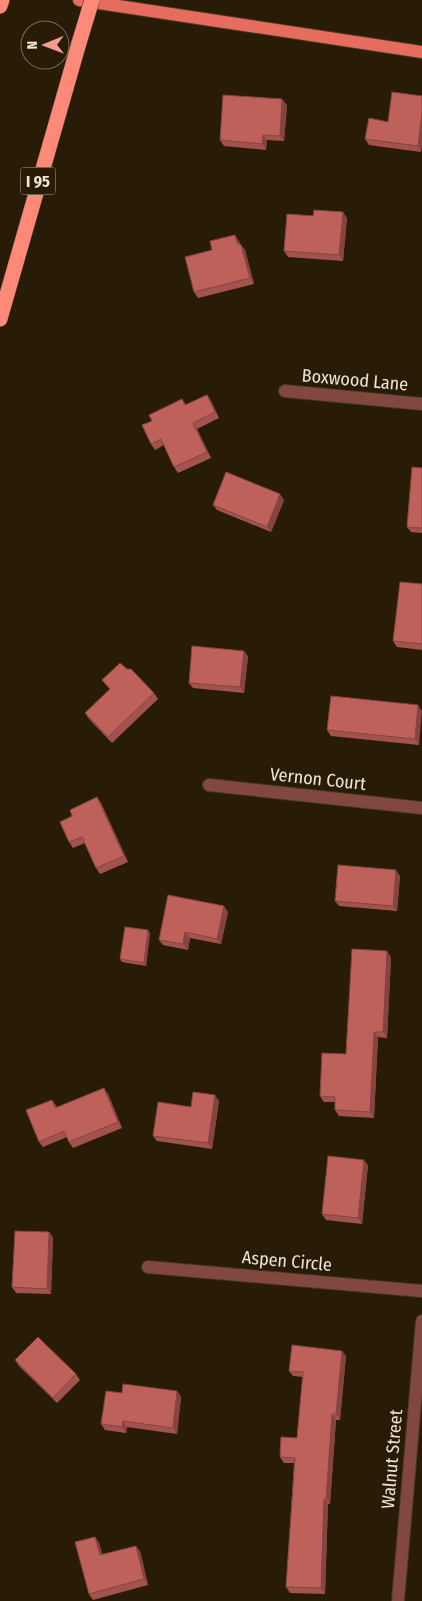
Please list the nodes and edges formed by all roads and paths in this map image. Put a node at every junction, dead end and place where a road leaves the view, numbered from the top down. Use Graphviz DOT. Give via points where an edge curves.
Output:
graph roads {
  1 [pos="2,0"];
  2 [pos="79,0"];
  3 [pos="92,0"];
  4 [pos="0,6"];
  5 [pos="422,52"];
  6 [pos="0,319"];
  7 [pos="285,391"];
  8 [pos="422,404"];
  9 [pos="209,785"];
  10 [pos="422,808"];
  11 [pos="148,1267"];
  12 [pos="422,1291"];
  13 [pos="422,1321"];
  14 [pos="398,1601"];
  1 -- 4 [label="highway"];
  2 -- 5 [label="main road"];
  3 -- 6 [label="highway, I 95, bridge"];
  7 -- 8 [label="street, Boxwood Lane"];
  9 -- 10 [label="street, Vernon Court"];
  11 -- 12 [label="street, Aspen Circle"];
  13 -- 14 [label="street, Walnut Street"];
}
